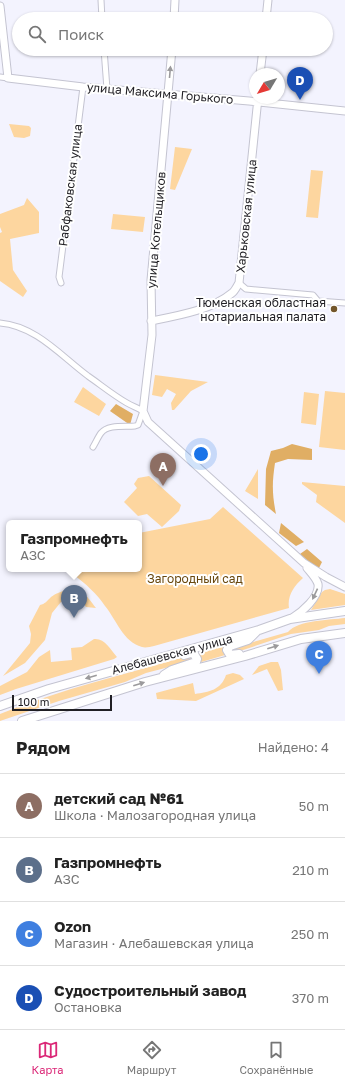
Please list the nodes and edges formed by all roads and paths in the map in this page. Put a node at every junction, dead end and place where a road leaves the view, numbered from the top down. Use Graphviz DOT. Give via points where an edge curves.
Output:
graph roads {
  1 [pos="101,0"];
  2 [pos="175,0"];
  3 [pos="268,0"];
  4 [pos="0,6"];
  5 [pos="102,12"];
  6 [pos="174,12"];
  7 [pos="267,12"];
  8 [pos="105,56"];
  9 [pos="171,56"];
  10 [pos="262,56"];
  11 [pos="261,68"];
  12 [pos="4,78"];
  13 [pos="82,87"];
  14 [pos="107,89"];
  15 [pos="168,95"];
  16 [pos="249,100"];
  17 [pos="285,103"];
  18 [pos="258,104"];
  19 [pos="345,111"];
  20 [pos="61,283"];
  21 [pos="239,283"];
  22 [pos="345,304"];
  23 [pos="151,321"];
  24 [pos="0,323"];
  25 [pos="143,412"];
  26 [pos="93,447"];
  27 [pos="304,563"];
  28 [pos="345,587"];
  29 [pos="343,612"];
  30 [pos="290,619"];
  31 [pos="345,628"];
  32 [pos="259,630"];
  33 [pos="345,633"];
  34 [pos="324,635"];
  35 [pos="170,655"];
  36 [pos="245,656"];
  37 [pos="158,679"];
  38 [pos="0,706"];
  39 [pos="22,721"];
  1 -- 5 [label="street"];
  2 -- 6 [label="street"];
  3 -- 7 [label="street"];
  4 -- 12 [label="street"];
  8 -- 14 [label="street"];
  15 -- 9 [label="street, улица Котельщиков, one-way"];
  10 -- 11 [label="street"];
  12 -- 13 [label="street, улица Максима Горького"];
  13 -- 14 [label="street, улица Максима Горького"];
  13 -- 20 [label="street, Рабфаковская улица" via="59,277"];
  14 -- 15 [label="street, улица Максима Горького"];
  15 -- 16 [label="street, улица Максима Горького"];
  15 -- 23 [label="street, улица Котельщиков" via="151,280"];
  17 -- 19 [label="street, улица Максима Горького"];
  18 -- 21 [label="street, Харьковская улица"];
  21 -- 22 [label="street" via="246,288 313,294 318,301"];
  21 -- 23 [label="street, Харьковская улица" via="224,299 188,313"];
  23 -- 25 [label="street, улица Котельщиков" via="152,336"];
  24 -- 25 [label="street" via="18,326 30,332 108,390"];
  25 -- 26 [label="street" via="138,425 105,429"];
  25 -- 27 [label="street" via="148,422"];
  27 -- 28 [label="street"];
  27 -- 30 [label="street, one-way" via="315,578 318,590 307,606"];
  29 -- 30 [label="main road, Алебашевская улица"];
  30 -- 32 [label="main road, Алебашевская улица"];
  31 -- 34 [label="main road" via="332,630"];
  32 -- 35 [label="main road, Алебашевская улица"];
  32 -- 36 [label="main road" via="248,640 230,646 227,650 230,655"];
  33 -- 34 [label="main road, Алебашевская улица"];
  36 -- 34 [label="main road, Алебашевская улица, one-way" via="301,639"];
  35 -- 37 [label="main road" via="191,653 197,659 196,662 172,670"];
  35 -- 38 [label="main road, Алебашевская улица, one-way" via="49,689"];
  36 -- 37 [label="main road, Алебашевская улица"];
  39 -- 37 [label="main road, Алебашевская улица, one-way"];
}
